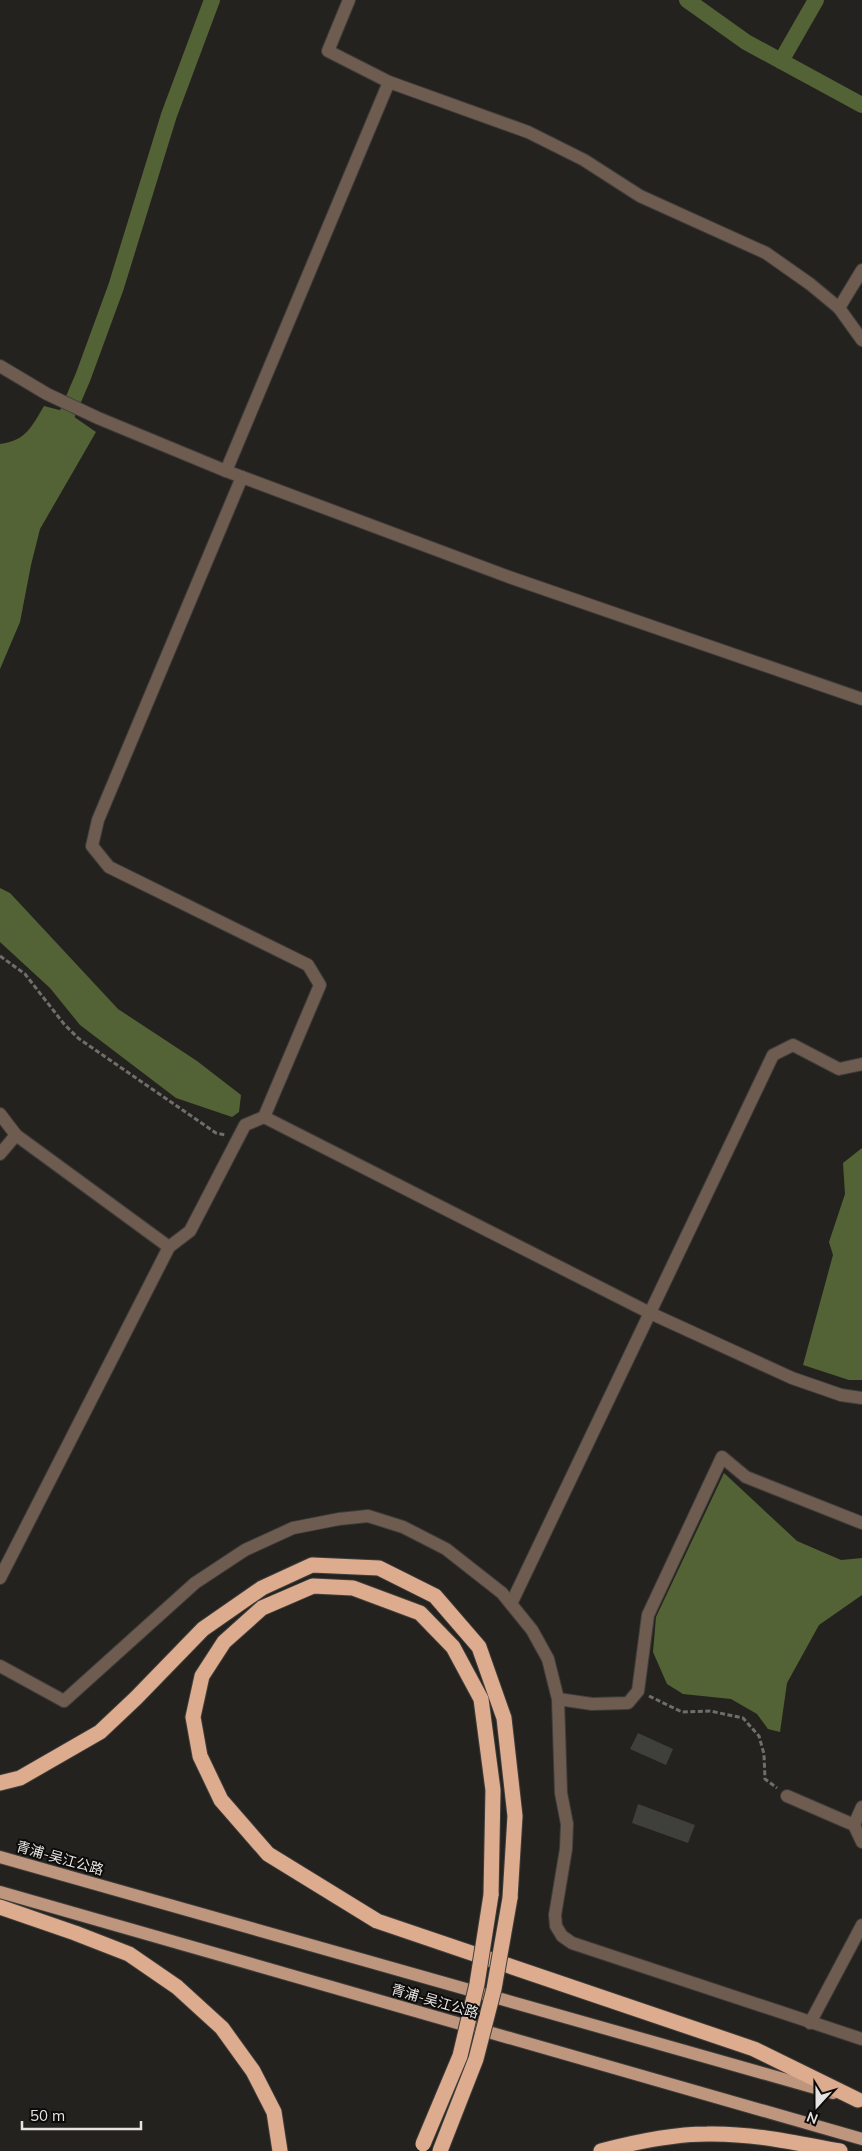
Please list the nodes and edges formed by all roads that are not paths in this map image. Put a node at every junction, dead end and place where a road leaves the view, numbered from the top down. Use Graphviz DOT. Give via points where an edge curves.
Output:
graph roads {
  1 [pos="349,0"];
  2 [pos="389,82"];
  3 [pos="862,270"];
  4 [pos="838,308"];
  5 [pos="862,340"];
  6 [pos="0,366"];
  7 [pos="226,471"];
  8 [pos="242,477"];
  9 [pos="862,699"];
  10 [pos="862,1064"];
  11 [pos="0,1114"];
  12 [pos="264,1117"];
  13 [pos="16,1135"];
  14 [pos="0,1154"];
  15 [pos="169,1247"];
  16 [pos="650,1313"];
  17 [pos="862,1398"];
  18 [pos="862,1523"];
  19 [pos="0,1578"];
  20 [pos="511,1604"];
  21 [pos="0,1666"];
  22 [pos="558,1699"];
  23 [pos="0,1783"];
  24 [pos="788,1796"];
  25 [pos="862,1807"];
  26 [pos="854,1825"];
  27 [pos="862,1842"];
  28 [pos="0,1857"];
  29 [pos="0,1892"];
  30 [pos="0,1907"];
  31 [pos="862,1925"];
  32 [pos="810,2023"];
  33 [pos="862,2039"];
  34 [pos="860,2101"];
  35 [pos="862,2139"];
  36 [pos="420,2148"];
  37 [pos="280,2151"];
  38 [pos="440,2151"];
  39 [pos="601,2151"];
  40 [pos="840,2151"];
  1 -- 2 [label="street" via="328,51"];
  2 -- 4 [label="street" via="528,132 584,160 640,196 766,253"];
  2 -- 7 [label="street"];
  3 -- 4 [label="street"];
  4 -- 5 [label="street"];
  6 -- 7 [label="street" via="47,394 98,418"];
  7 -- 8 [label="street"];
  8 -- 9 [label="street" via="509,577"];
  8 -- 12 [label="street" via="98,820 92,846 109,867 308,965 320,985"];
  10 -- 16 [label="street" via="839,1069 793,1044 773,1055"];
  11 -- 13 [label="street"];
  12 -- 15 [label="street" via="245,1125 190,1231"];
  12 -- 16 [label="street"];
  13 -- 14 [label="street"];
  13 -- 15 [label="street"];
  15 -- 19 [label="street"];
  16 -- 17 [label="street" via="792,1378 841,1395"];
  16 -- 20 [label="street"];
  18 -- 22 [label="street" via="746,1477 722,1457 648,1615 638,1691 628,1703 592,1704"];
  20 -- 21 [label="street" via="502,1593 446,1549 403,1527 368,1516 339,1519 293,1528 236,1555 195,1583 64,1701"];
  20 -- 22 [label="street" via="532,1630 548,1660"];
  22 -- 32 [label="street" via="561,1793 567,1824 555,1915 556,1926 562,1936 572,1943"];
  23 -- 38 [label="highway, bridge" via="20,1778 100,1732 203,1629 262,1588 312,1566 379,1568 435,1596 478,1647 504,1718 515,1816 510,1898 494,1989 476,2059"];
  24 -- 26 [label="street"];
  25 -- 26 [label="street"];
  26 -- 27 [label="street"];
  28 -- 34 [label="main road, 青浦-吴江公路"];
  29 -- 35 [label="main road, 青浦-吴江公路"];
  30 -- 37 [label="highway" via="129,1954 177,1987 222,2028 253,2071 274,2112"];
  31 -- 32 [label="street"];
  32 -- 33 [label="street"];
  34 -- 36 [label="highway, bridge" via="754,2049 377,1921 268,1854 221,1800 200,1756 192,1717 202,1676 224,1642 262,1608 313,1586 353,1588 420,1613 453,1647 481,1699 493,1790 490,1895 477,1984 460,2056"];
  39 -- 40 [label="highway" via="646,2140 706,2134 771,2138"];
}
